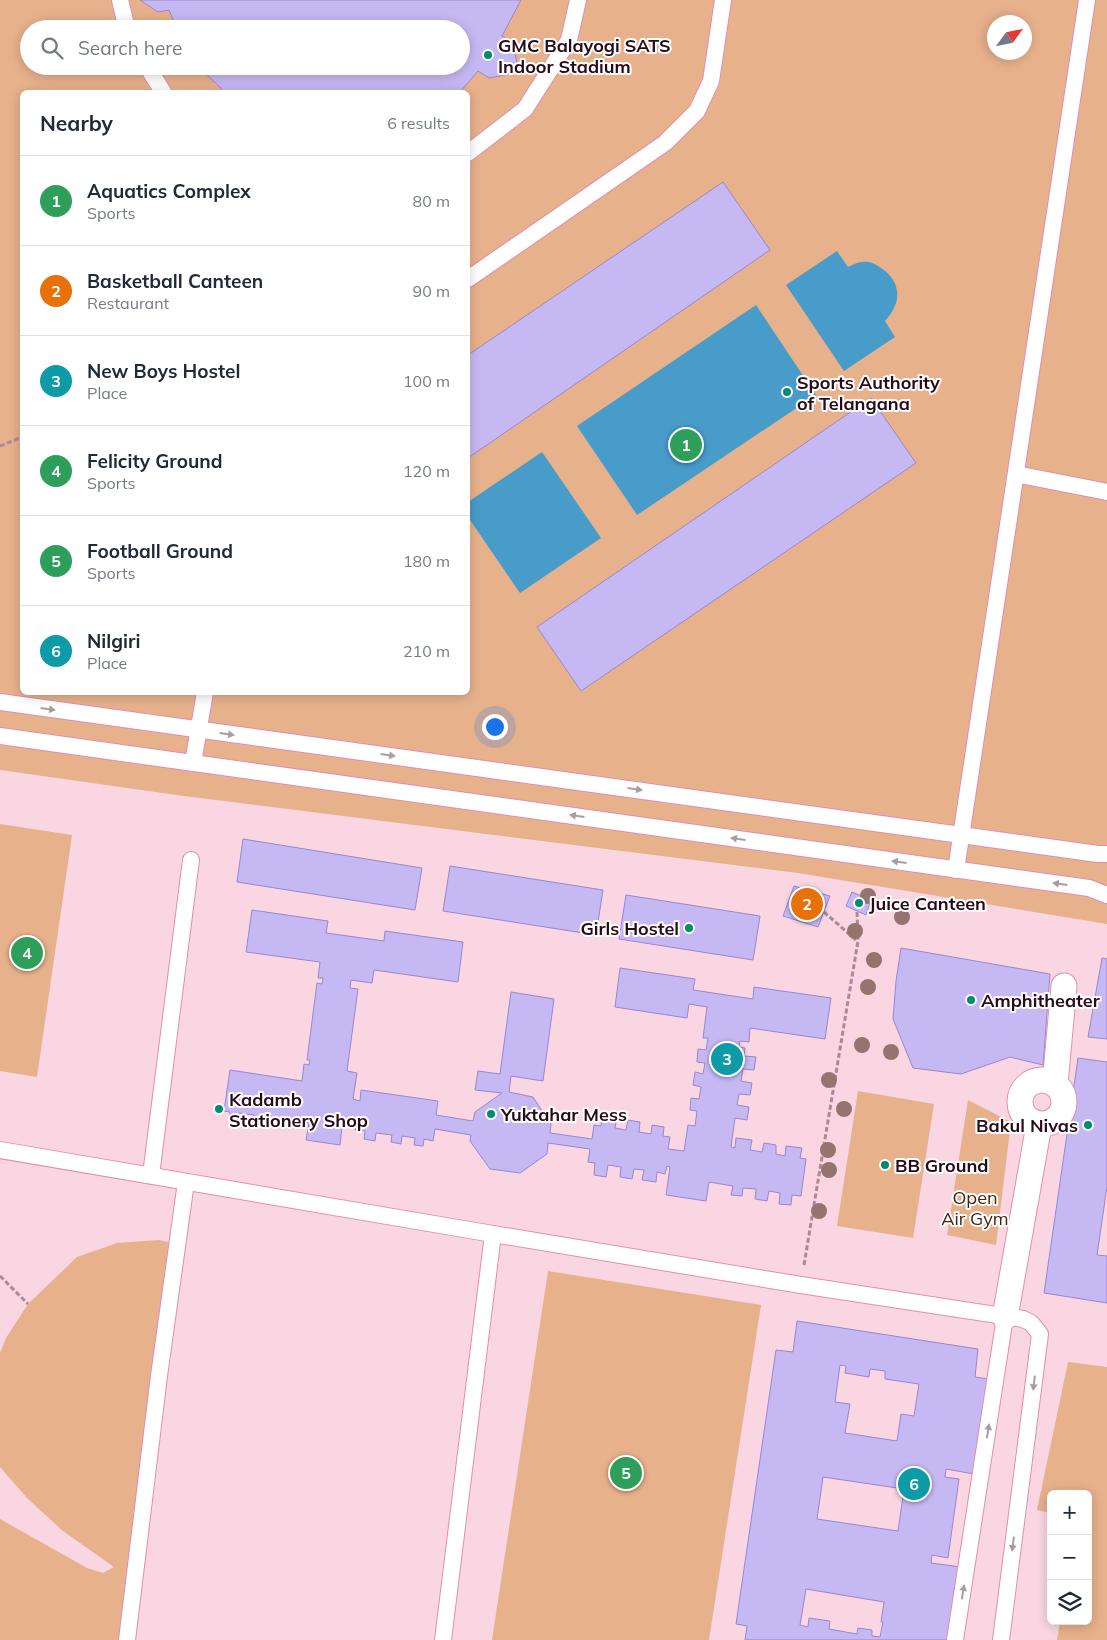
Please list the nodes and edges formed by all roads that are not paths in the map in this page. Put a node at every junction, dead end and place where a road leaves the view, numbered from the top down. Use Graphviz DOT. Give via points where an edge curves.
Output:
graph roads {
  1 [pos="120,0"];
  2 [pos="578,0"];
  3 [pos="723,0"];
  4 [pos="1087,0"];
  5 [pos="125,20"];
  6 [pos="153,75"];
  7 [pos="162,90"];
  8 [pos="470,151"];
  9 [pos="470,278"];
  10 [pos="1016,474"];
  11 [pos="1107,492"];
  12 [pos="205,695"];
  13 [pos="0,702"];
  14 [pos="199,730"];
  15 [pos="0,736"];
  16 [pos="193,763"];
  17 [pos="961,835"];
  18 [pos="1107,854"];
  19 [pos="191,860"];
  20 [pos="956,870"];
  21 [pos="1107,895"];
  22 [pos="1064,986"];
  23 [pos="1055,1084"];
  24 [pos="1039,1125"];
  25 [pos="0,1150"];
  26 [pos="151,1175"];
  27 [pos="186,1182"];
  28 [pos="493,1234"];
  29 [pos="1005,1317"];
  30 [pos="127,1640"];
  31 [pos="443,1640"];
  32 [pos="955,1640"];
  33 [pos="1001,1640"];
  1 -- 5 [label="lane"];
  2 -- 8 [label="lane" via="569,40 525,109"];
  3 -- 9 [label="lane" via="711,80 697,112 665,143"];
  4 -- 10 [label="lane"];
  6 -- 7 [label="lane"];
  10 -- 11 [label="lane"];
  10 -- 17 [label="lane"];
  12 -- 14 [label="lane"];
  13 -- 14 [label="lane, one-way"];
  14 -- 16 [label="lane"];
  14 -- 17 [label="lane, one-way"];
  15 -- 16 [label="lane"];
  20 -- 16 [label="lane, one-way"];
  17 -- 18 [label="lane"];
  17 -- 20 [label="lane"];
  19 -- 26 [label="lane"];
  21 -- 20 [label="lane, one-way" via="1089,888"];
  22 -- 23 [label="street"];
  23 -- 24 [label="street" via="1063,1096 1063,1110 1053,1121"];
  23 -- 24 [label="street" via="1041,1080 1034,1082 1027,1085 1019,1098 1021,1113"];
  24 -- 29 [label="street"];
  25 -- 26 [label="lane"];
  26 -- 27 [label="lane"];
  27 -- 28 [label="lane"];
  27 -- 30 [label="lane"];
  28 -- 29 [label="lane"];
  28 -- 31 [label="lane"];
  32 -- 29 [label="lane, one-way"];
  29 -- 33 [label="lane, one-way" via="1023,1319 1040,1334"];
}
